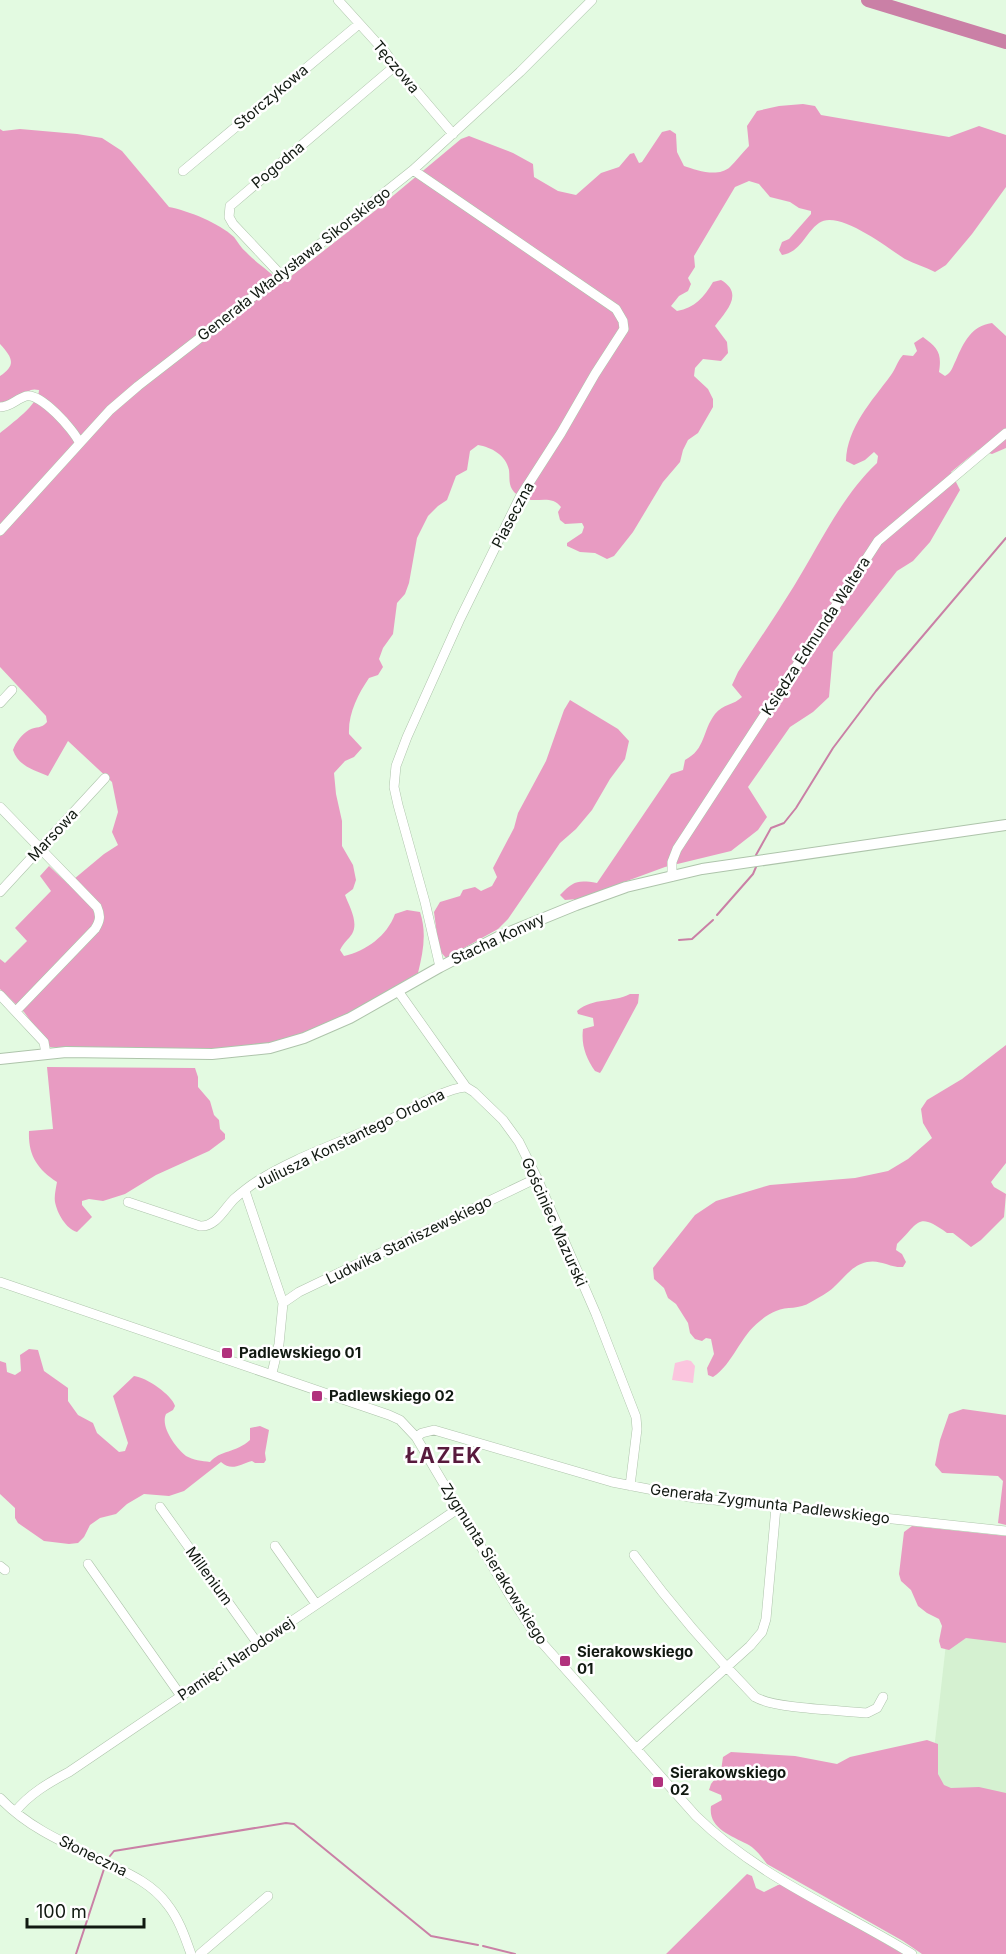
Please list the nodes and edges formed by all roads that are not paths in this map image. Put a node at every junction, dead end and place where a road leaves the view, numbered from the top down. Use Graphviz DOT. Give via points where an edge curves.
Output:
graph roads {
  1 [pos="338,0"];
  2 [pos="592,0"];
  3 [pos="359,24"];
  4 [pos="395,66"];
  5 [pos="453,134"];
  6 [pos="413,170"];
  7 [pos="183,171"];
  8 [pos="281,275"];
  9 [pos="0,407"];
  10 [pos="1006,433"];
  11 [pos="79,442"];
  12 [pos="0,531"];
  13 [pos="12,690"];
  14 [pos="0,703"];
  15 [pos="105,778"];
  16 [pos="0,807"];
  17 [pos="1006,825"];
  18 [pos="41,848"];
  19 [pos="672,876"];
  20 [pos="0,892"];
  21 [pos="440,967"];
  22 [pos="398,991"];
  23 [pos="0,995"];
  24 [pos="15,1011"];
  25 [pos="46,1054"];
  26 [pos="0,1059"];
  27 [pos="466,1087"];
  28 [pos="537,1178"];
  29 [pos="245,1191"];
  30 [pos="128,1202"];
  31 [pos="0,1282"];
  32 [pos="283,1303"];
  33 [pos="272,1373"];
  34 [pos="416,1437"];
  35 [pos="630,1486"];
  36 [pos="160,1507"];
  37 [pos="776,1507"];
  38 [pos="459,1508"];
  39 [pos="1006,1531"];
  40 [pos="275,1546"];
  41 [pos="634,1555"];
  42 [pos="88,1564"];
  43 [pos="316,1604"];
  44 [pos="258,1644"];
  45 [pos="727,1666"];
  46 [pos="181,1696"];
  47 [pos="883,1697"];
  48 [pos="636,1749"];
  49 [pos="0,1798"];
  50 [pos="15,1812"];
  51 [pos="268,1896"];
  52 [pos="191,1954"];
  53 [pos="200,1954"];
  54 [pos="912,1954"];
  1 -- 3 [label="street, Tęczowa"];
  2 -- 5 [label="street, Generała Władysława Sikorskiego"];
  3 -- 4 [label="street, Tęczowa"];
  3 -- 7 [label="street, Storczykowa"];
  4 -- 5 [label="street, Tęczowa"];
  4 -- 8 [label="street, Pogodna" via="230,206 232,224"];
  5 -- 6 [label="street, Generała Władysława Sikorskiego"];
  6 -- 8 [label="street, Generała Władysława Sikorskiego"];
  6 -- 21 [label="street, Piaseczna" via="616,309 624,329 520,497 460,619 396,766 394,787"];
  8 -- 11 [label="street, Generała Władysława Sikorskiego" via="138,386"];
  9 -- 11 [label="street" via="8,407 26,396 40,399"];
  10 -- 19 [label="street, Księdza Edmunda Waltera" via="878,541 677,849"];
  11 -- 12 [label="street, Generała Władysława Sikorskiego"];
  13 -- 14 [label="street"];
  15 -- 18 [label="street, Marsowa"];
  16 -- 18 [label="street"];
  17 -- 19 [label="main road, Stacha Konwy"];
  18 -- 20 [label="street, Marsowa"];
  18 -- 24 [label="street" via="97,908 100,921"];
  19 -- 21 [label="main road, Stacha Konwy" via="613,891 556,912"];
  21 -- 22 [label="main road, Stacha Konwy"];
  22 -- 25 [label="main road, Stacha Konwy" via="325,1030 255,1050 212,1054"];
  22 -- 27 [label="street, Gościniec Mazurski"];
  23 -- 24 [label="street"];
  24 -- 25 [label="street" via="44,1042"];
  25 -- 26 [label="main road, Stacha Konwy"];
  27 -- 28 [label="street, Gościniec Mazurski" via="508,1126"];
  27 -- 29 [label="street, Juliusza Konstantego Ordona" via="451,1090 316,1151 258,1180"];
  28 -- 32 [label="street, Ludwika Staniszewskiego"];
  28 -- 35 [label="street, Gościniec Mazurski" via="634,1409 637,1429"];
  29 -- 30 [label="street" via="203,1227"];
  29 -- 32 [label="street, Juliusza Konstantego Ordona"];
  31 -- 33 [label="street"];
  32 -- 33 [label="street, Juliusza Konstantego Ordona"];
  33 -- 34 [label="street" via="389,1415 400,1420"];
  34 -- 35 [label="street, Generała Zygmunta Padlewskiego" via="434,1430"];
  34 -- 38 [label="street, Zygmunta Sierakowskiego"];
  35 -- 37 [label="street, Generała Zygmunta Padlewskiego"];
  36 -- 44 [label="street, Millenium"];
  37 -- 39 [label="street, Generała Zygmunta Padlewskiego"];
  37 -- 45 [label="street" via="764,1627 756,1640"];
  38 -- 43 [label="street, Pamięci Narodowej"];
  38 -- 48 [label="street, Zygmunta Sierakowskiego" via="536,1636"];
  40 -- 43 [label="street"];
  41 -- 45 [label="street"];
  42 -- 46 [label="street"];
  43 -- 44 [label="street, Pamięci Narodowej"];
  44 -- 46 [label="street, Pamięci Narodowej"];
  45 -- 47 [label="street" via="755,1697 770,1704 867,1713 877,1708"];
  45 -- 48 [label="street"];
  46 -- 50 [label="street, Pamięci Narodowej" via="36,1792"];
  48 -- 54 [label="street, Zygmunta Sierakowskiego" via="696,1816 743,1857"];
  49 -- 50 [label="street, Słoneczna"];
  50 -- 52 [label="street, Słoneczna" via="59,1840 148,1885 177,1918"];
  51 -- 53 [label="street"];
}
